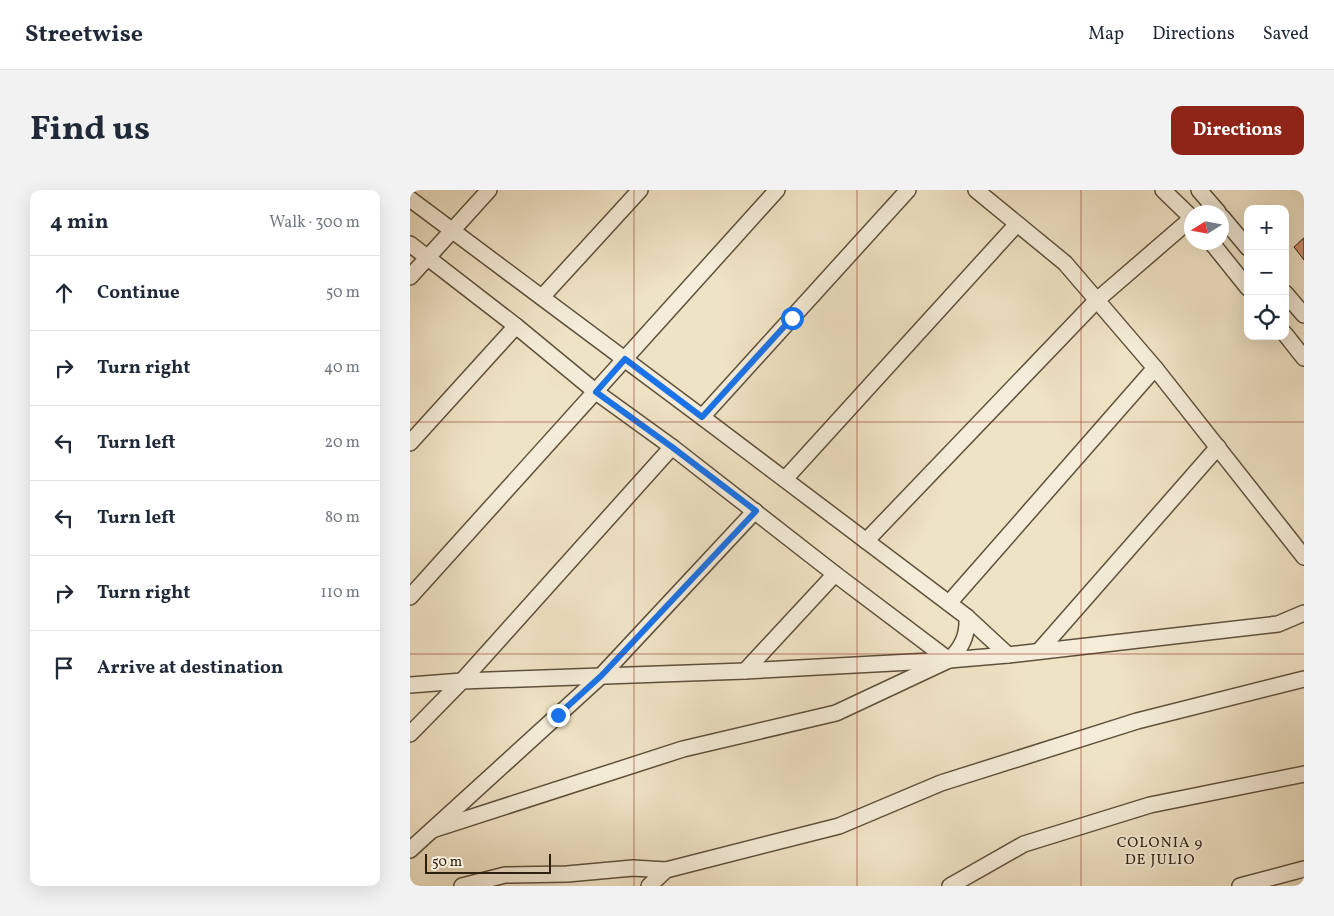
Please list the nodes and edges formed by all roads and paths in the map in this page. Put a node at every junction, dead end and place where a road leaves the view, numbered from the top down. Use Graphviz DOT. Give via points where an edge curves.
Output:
graph roads {
  1 [pos="489,190"];
  2 [pos="640,190"];
  3 [pos="777,190"];
  4 [pos="908,190"];
  5 [pos="976,190"];
  6 [pos="1163,190"];
  7 [pos="1199,190"];
  8 [pos="410,198"];
  9 [pos="1212,205"];
  10 [pos="1184,210"];
  11 [pos="1017,224"];
  12 [pos="1184,225"];
  13 [pos="1229,225"];
  14 [pos="452,230"];
  15 [pos="1244,243"];
  16 [pos="410,244"];
  17 [pos="1218,250"];
  18 [pos="427,258"];
  19 [pos="410,277"];
  20 [pos="1244,283"];
  21 [pos="1287,295"];
  22 [pos="542,297"];
  23 [pos="1097,300"];
  24 [pos="1304,315"];
  25 [pos="516,326"];
  26 [pos="1289,339"];
  27 [pos="1304,358"];
  28 [pos="625,359"];
  29 [pos="1155,368"];
  30 [pos="596,392"];
  31 [pos="702,417"];
  32 [pos="410,443"];
  33 [pos="672,447"];
  34 [pos="1218,447"];
  35 [pos="785,479"];
  36 [pos="756,511"];
  37 [pos="866,541"];
  38 [pos="1304,557"];
  39 [pos="835,574"];
  40 [pos="410,597"];
  41 [pos="949,603"];
  42 [pos="1304,613"];
  43 [pos="967,617"];
  44 [pos="1040,650"];
  45 [pos="1008,655"];
  46 [pos="949,660"];
  47 [pos="745,671"];
  48 [pos="601,676"];
  49 [pos="1304,680"];
  50 [pos="462,682"];
  51 [pos="410,685"];
  52 [pos="410,734"];
  53 [pos="1304,774"];
  54 [pos="432,830"];
  55 [pos="410,850"];
  56 [pos="1304,868"];
  57 [pos="666,870"];
  58 [pos="462,886"];
  59 [pos="649,886"];
  60 [pos="950,886"];
  61 [pos="1240,886"];
  1 -- 14 [label="street"];
  2 -- 22 [label="street"];
  3 -- 28 [label="street"];
  4 -- 31 [label="street"];
  5 -- 11 [label="street"];
  6 -- 10 [label="street"];
  7 -- 9 [label="street"];
  8 -- 14 [label="street"];
  11 -- 23 [label="street" via="1065,263"];
  11 -- 35 [label="street"];
  12 -- 23 [label="street"];
  13 -- 15 [label="street"];
  14 -- 18 [label="street"];
  14 -- 22 [label="street"];
  16 -- 18 [label="street"];
  17 -- 20 [label="street"];
  18 -- 19 [label="street"];
  18 -- 25 [label="street"];
  21 -- 24 [label="street"];
  22 -- 28 [label="street"];
  23 -- 29 [label="street"];
  23 -- 37 [label="street"];
  25 -- 30 [label="street"];
  25 -- 32 [label="street"];
  26 -- 27 [label="street"];
  28 -- 30 [label="street"];
  28 -- 31 [label="street"];
  29 -- 34 [label="street"];
  29 -- 41 [label="street"];
  30 -- 33 [label="street"];
  30 -- 40 [label="street"];
  31 -- 35 [label="street"];
  33 -- 36 [label="street"];
  33 -- 50 [label="street"];
  34 -- 38 [label="street"];
  34 -- 44 [label="street"];
  35 -- 37 [label="street"];
  36 -- 39 [label="street"];
  36 -- 48 [label="street"];
  37 -- 41 [label="street"];
  39 -- 46 [label="street"];
  39 -- 47 [label="street"];
  41 -- 43 [label="street"];
  42 -- 44 [label="street" via="1278,624"];
  43 -- 45 [label="street"];
  43 -- 46 [label="street" via="965,638"];
  44 -- 45 [label="street"];
  45 -- 46 [label="street"];
  46 -- 47 [label="street"];
  46 -- 54 [label="street" via="836,713 683,749"];
  47 -- 48 [label="street"];
  48 -- 50 [label="street"];
  48 -- 54 [label="street"];
  49 -- 57 [label="street" via="1137,721 941,783 840,826"];
  50 -- 51 [label="street"];
  50 -- 52 [label="street"];
  53 -- 60 [label="street" via="1150,805 1024,844"];
  54 -- 55 [label="street"];
  56 -- 61 [label="street"];
  57 -- 58 [label="street" via="633,868 505,875"];
  57 -- 59 [label="street"];
}
